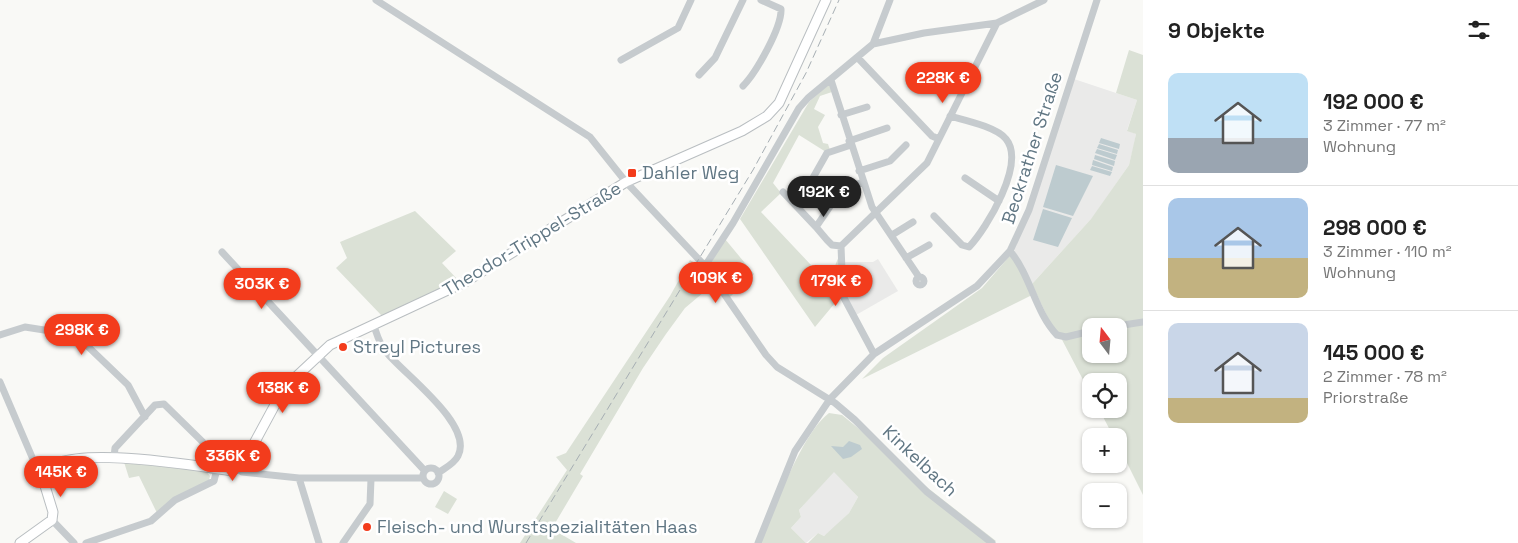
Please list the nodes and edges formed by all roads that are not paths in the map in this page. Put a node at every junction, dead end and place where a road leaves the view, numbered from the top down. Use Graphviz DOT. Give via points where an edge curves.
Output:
graph roads {
  1 [pos="376,0"];
  2 [pos="691,0"];
  3 [pos="743,0"];
  4 [pos="761,0"];
  5 [pos="826,0"];
  6 [pos="890,0"];
  7 [pos="1044,0"];
  8 [pos="1097,0"];
  9 [pos="997,23"];
  10 [pos="873,44"];
  11 [pos="858,58"];
  12 [pos="621,60"];
  13 [pos="699,75"];
  14 [pos="831,80"];
  15 [pos="743,86"];
  16 [pos="867,107"];
  17 [pos="841,115"];
  18 [pos="950,116"];
  19 [pos="888,128"];
  20 [pos="939,139"];
  21 [pos="850,143"];
  22 [pos="906,146"];
  23 [pos="859,171"];
  24 [pos="965,178"];
  25 [pos="626,182"];
  26 [pos="862,182"];
  27 [pos="783,192"];
  28 [pos="999,201"];
  29 [pos="797,206"];
  30 [pos="875,214"];
  31 [pos="934,216"];
  32 [pos="913,222"];
  33 [pos="816,226"];
  34 [pos="892,235"];
  35 [pos="929,244"];
  36 [pos="841,246"];
  37 [pos="1010,251"];
  38 [pos="222,252"];
  39 [pos="906,258"];
  40 [pos="704,266"];
  41 [pos="918,277"];
  42 [pos="1143,322"];
  43 [pos="1128,324"];
  44 [pos="374,326"];
  45 [pos="1082,333"];
  46 [pos="0,335"];
  47 [pos="318,354"];
  48 [pos="874,354"];
  49 [pos="0,382"];
  50 [pos="830,399"];
  51 [pos="145,417"];
  52 [pos="114,457"];
  53 [pos="239,468"];
  54 [pos="220,469"];
  55 [pos="438,472"];
  56 [pos="42,474"];
  57 [pos="424,474"];
  58 [pos="299,478"];
  59 [pos="371,479"];
  60 [pos="52,520"];
  61 [pos="20,543"];
  62 [pos="74,543"];
  63 [pos="86,543"];
  64 [pos="320,543"];
  65 [pos="343,543"];
  66 [pos="758,543"];
  67 [pos="992,543"];
  1 -- 25 [label="street" via="590,137"];
  2 -- 12 [label="street" via="678,28"];
  3 -- 13 [label="street" via="715,58"];
  4 -- 15 [label="street" via="781,9 781,20 753,76"];
  5 -- 25 [label="main road, Theodor-Trippel-Straße" via="779,103 771,113 742,131"];
  6 -- 10 [label="street"];
  7 -- 9 [label="street"];
  8 -- 37 [label="street, Beckrather Straße" via="1029,210"];
  9 -- 10 [label="street" via="924,32"];
  9 -- 18 [label="street"];
  10 -- 11 [label="street"];
  11 -- 14 [label="street"];
  11 -- 20 [label="street" via="932,136"];
  14 -- 17 [label="street"];
  14 -- 40 [label="street" via="799,108 732,225"];
  16 -- 17 [label="street"];
  17 -- 21 [label="street"];
  18 -- 20 [label="street"];
  18 -- 28 [label="street" via="998,132 1007,139 1010,163"];
  19 -- 21 [label="street"];
  20 -- 30 [label="street" via="927,164"];
  21 -- 23 [label="street"];
  21 -- 29 [label="street" via="827,153"];
  22 -- 23 [label="street" via="890,161"];
  23 -- 26 [label="street"];
  24 -- 28 [label="street"];
  25 -- 40 [label="street"];
  25 -- 44 [label="main road, Theodor-Trippel-Straße" via="465,282"];
  26 -- 30 [label="street"];
  26 -- 33 [label="street" via="850,187 833,202"];
  27 -- 29 [label="street"];
  28 -- 31 [label="street" via="981,234 969,247 962,245"];
  29 -- 33 [label="street"];
  30 -- 34 [label="street"];
  30 -- 36 [label="street"];
  32 -- 34 [label="street"];
  33 -- 36 [label="street" via="832,244"];
  34 -- 39 [label="street"];
  35 -- 39 [label="street"];
  36 -- 48 [label="street" via="843,296"];
  37 -- 45 [label="street" via="1020,263 1057,335 1066,337"];
  37 -- 48 [label="street, Beckrather Straße" via="977,286"];
  38 -- 47 [label="street"];
  39 -- 41 [label="street"];
  40 -- 50 [label="street" via="766,355 777,366"];
  42 -- 43 [label="street"];
  44 -- 47 [label="main road, Theodor-Trippel-Straße" via="340,339"];
  44 -- 55 [label="street" via="387,353 448,416 460,437 458,456"];
  46 -- 51 [label="street" via="25,326 76,335 128,385"];
  47 -- 53 [label="main road, Theodor-Trippel-Straße" via="284,388"];
  47 -- 57 [label="street"];
  48 -- 50 [label="street, Beckrather Straße"];
  49 -- 56 [label="street" via="25,444"];
  50 -- 66 [label="street, Beckrather Straße" via="795,451"];
  50 -- 67 [label="street, Kinkelbach" via="926,492"];
  51 -- 52 [label="street" via="115,448"];
  51 -- 54 [label="street" via="156,405 164,404 215,454"];
  52 -- 54 [label="main road"];
  52 -- 56 [label="main road" via="63,462 47,468"];
  53 -- 54 [label="main road"];
  53 -- 58 [label="street" via="242,472"];
  54 -- 63 [label="street" via="214,481 175,500 151,521"];
  55 -- 57 [label="street" via="432,468"];
  55 -- 57 [label="street" via="434,483 426,482"];
  56 -- 60 [label="main road" via="53,512"];
  57 -- 59 [label="street"];
  58 -- 59 [label="street"];
  58 -- 64 [label="street"];
  59 -- 65 [label="street" via="370,504"];
  60 -- 61 [label="main road"];
  60 -- 62 [label="street"];
}
